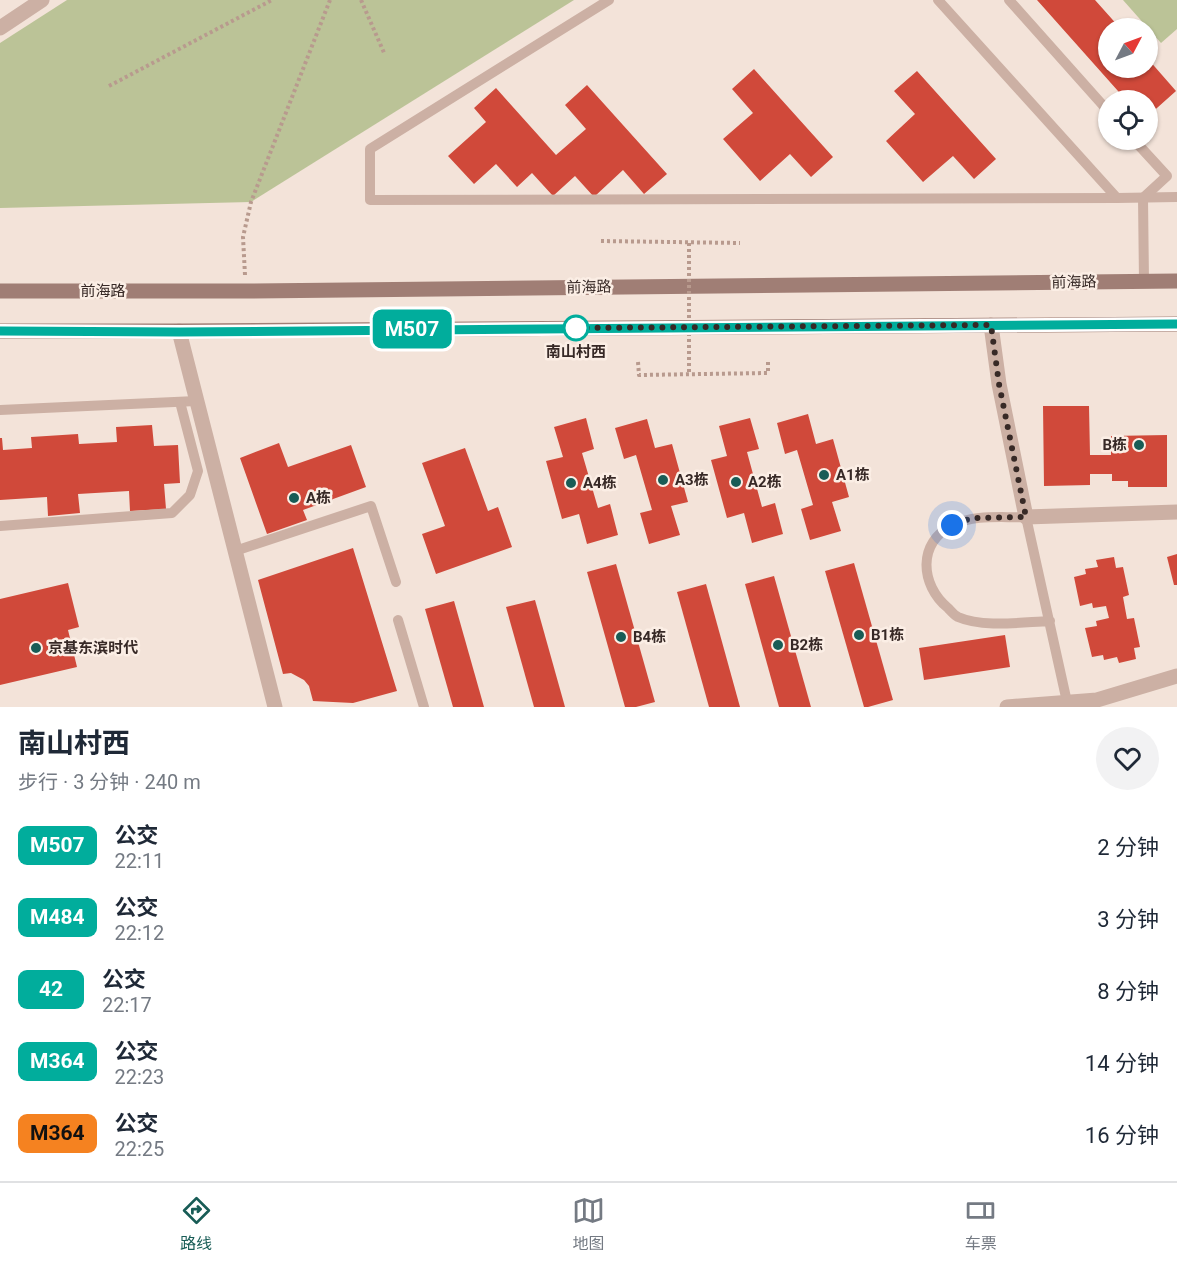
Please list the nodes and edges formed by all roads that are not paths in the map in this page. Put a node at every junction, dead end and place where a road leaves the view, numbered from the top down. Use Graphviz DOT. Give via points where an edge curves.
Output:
graph roads {
  1 [pos="42,0"];
  2 [pos="609,0"];
  3 [pos="938,0"];
  4 [pos="1009,0"];
  5 [pos="0,28"];
  6 [pos="1098,100"];
  7 [pos="1143,150"];
  8 [pos="1177,197"];
  9 [pos="1117,198"];
  10 [pos="1143,198"];
  11 [pos="1144,281"];
  12 [pos="1177,281"];
  13 [pos="0,291"];
  14 [pos="1177,324"];
  15 [pos="991,325"];
  16 [pos="0,331"];
  17 [pos="179,332"];
  18 [pos="196,401"];
  19 [pos="180,402"];
  20 [pos="0,410"];
  21 [pos="1177,512"];
  22 [pos="1026,517"];
  23 [pos="0,526"];
  24 [pos="235,551"];
  25 [pos="396,582"];
  26 [pos="398,620"];
  27 [pos="1050,621"];
  28 [pos="1177,676"];
  29 [pos="1068,702"];
  30 [pos="1098,703"];
  31 [pos="274,707"];
  32 [pos="424,707"];
  33 [pos="1006,707"];
  1 -- 5 [label="street"];
  2 -- 9 [label="lane" via="369,149 370,200"];
  3 -- 9 [label="lane"];
  4 -- 6 [label="lane"];
  7 -- 10 [label="lane" via="1167,176"];
  8 -- 10 [label="lane"];
  9 -- 10 [label="lane"];
  10 -- 11 [label="lane"];
  11 -- 12 [label="main road, 前海路"];
  11 -- 13 [label="main road, 前海路"];
  14 -- 15 [label="main road"];
  15 -- 17 [label="main road"];
  15 -- 22 [label="street"];
  16 -- 17 [label="main road"];
  17 -- 18 [label="street"];
  18 -- 19 [label="lane"];
  18 -- 24 [label="street"];
  19 -- 20 [label="lane"];
  19 -- 23 [label="lane" via="198,471 190,495 172,513"];
  21 -- 22 [label="street"];
  22 -- 27 [label="lane"];
  22 -- 27 [label="lane" via="972,518 952,525 937,536 927,552 929,586 957,616 978,622"];
  24 -- 25 [label="lane" via="371,506"];
  24 -- 31 [label="street"];
  26 -- 32 [label="lane"];
  27 -- 29 [label="lane"];
  28 -- 30 [label="street"];
  29 -- 30 [label="street"];
  29 -- 33 [label="street"];
}
